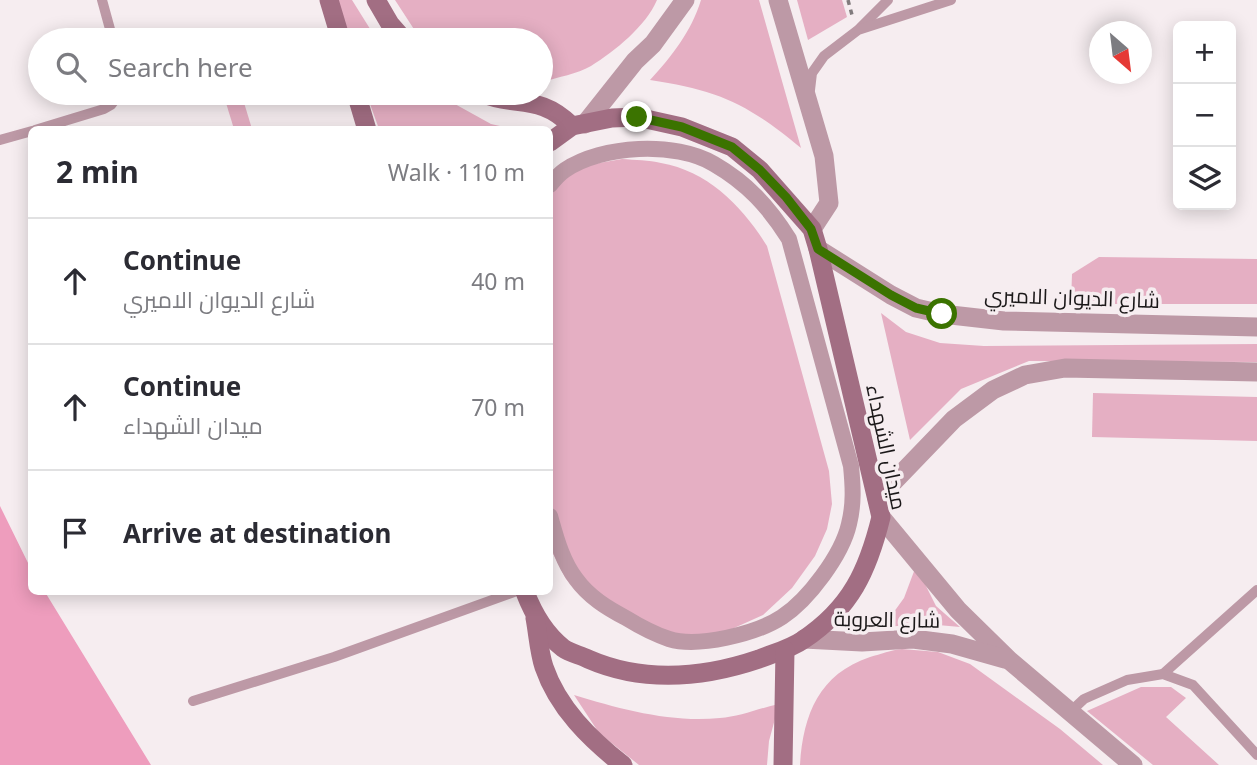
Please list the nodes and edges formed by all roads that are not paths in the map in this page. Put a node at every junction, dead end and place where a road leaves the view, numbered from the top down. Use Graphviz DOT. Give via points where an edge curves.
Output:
graph roads {
  1 [pos="102,0"];
  2 [pos="329,0"];
  3 [pos="376,0"];
  4 [pos="685,0"];
  5 [pos="778,0"];
  6 [pos="888,0"];
  7 [pos="951,0"];
  8 [pos="110,28"];
  9 [pos="337,28"];
  10 [pos="394,28"];
  11 [pos="859,30"];
  12 [pos="808,104"];
  13 [pos="111,105"];
  14 [pos="360,105"];
  15 [pos="539,105"];
  16 [pos="578,125"];
  17 [pos="47,126"];
  18 [pos="366,126"];
  19 [pos="28,132"];
  20 [pos="0,140"];
  21 [pos="553,140"];
  22 [pos="553,182"];
  23 [pos="811,229"];
  24 [pos="818,249"];
  25 [pos="1257,327"];
  26 [pos="1257,372"];
  27 [pos="878,508"];
  28 [pos="553,527"];
  29 [pos="1257,590"];
  30 [pos="506,595"];
  31 [pos="526,595"];
  32 [pos="534,617"];
  33 [pos="804,639"];
  34 [pos="785,650"];
  35 [pos="1009,660"];
  36 [pos="1163,674"];
  37 [pos="193,701"];
  38 [pos="1069,713"];
  39 [pos="1257,755"];
  40 [pos="623,765"];
  41 [pos="783,765"];
  42 [pos="1133,765"];
  1 -- 8 [label="lane"];
  2 -- 9 [label="main road"];
  3 -- 10 [label="main road"];
  4 -- 16 [label="street" via="653,44"];
  5 -- 12 [label="street"];
  6 -- 11 [label="lane"];
  7 -- 11 [label="lane"];
  11 -- 12 [label="lane" via="824,56 812,73"];
  12 -- 23 [label="street" via="824,156 829,203"];
  13 -- 17 [label="lane"];
  14 -- 18 [label="main road"];
  15 -- 16 [label="main road"];
  16 -- 21 [label="main road, ميدان الشهداء"];
  16 -- 23 [label="main road, ميدان الشهداء" via="637,117 682,127 732,147 760,170"];
  19 -- 20 [label="lane"];
  22 -- 28 [label="street" via="565,170 602,155 637,148 679,152 712,162 770,210 789,239 851,466 854,500 849,527 836,555 812,589 782,617 740,635 708,641 671,640 601,604 576,579"];
  23 -- 24 [label="main road, ميدان الشهداء"];
  24 -- 25 [label="street, شارع الديوان الاميري" via="891,295 942,314"];
  24 -- 27 [label="main road, ميدان الشهداء"];
  26 -- 27 [label="street" via="1065,368 1026,375 993,390 954,419"];
  27 -- 33 [label="main road, ميدان الشهداء" via="872,554 858,585"];
  27 -- 35 [label="street, شارع العروبة" via="958,610"];
  29 -- 36 [label="lane"];
  30 -- 37 [label="lane" via="334,657"];
  31 -- 32 [label="main road, ميدان الشهداء"];
  32 -- 34 [label="main road, ميدان الشهداء" via="564,649 607,667 643,674 690,676"];
  32 -- 40 [label="main road" via="543,666 557,696 574,720"];
  33 -- 34 [label="main road, ميدان الشهداء"];
  33 -- 35 [label="street, شارع العروبة" via="912,639 952,644"];
  34 -- 41 [label="main road"];
  35 -- 38 [label="street, شارع العروبة"];
  36 -- 38 [label="lane" via="1127,680 1084,699"];
  36 -- 39 [label="lane" via="1193,685"];
  38 -- 42 [label="street, شارع العروبة"];
}
